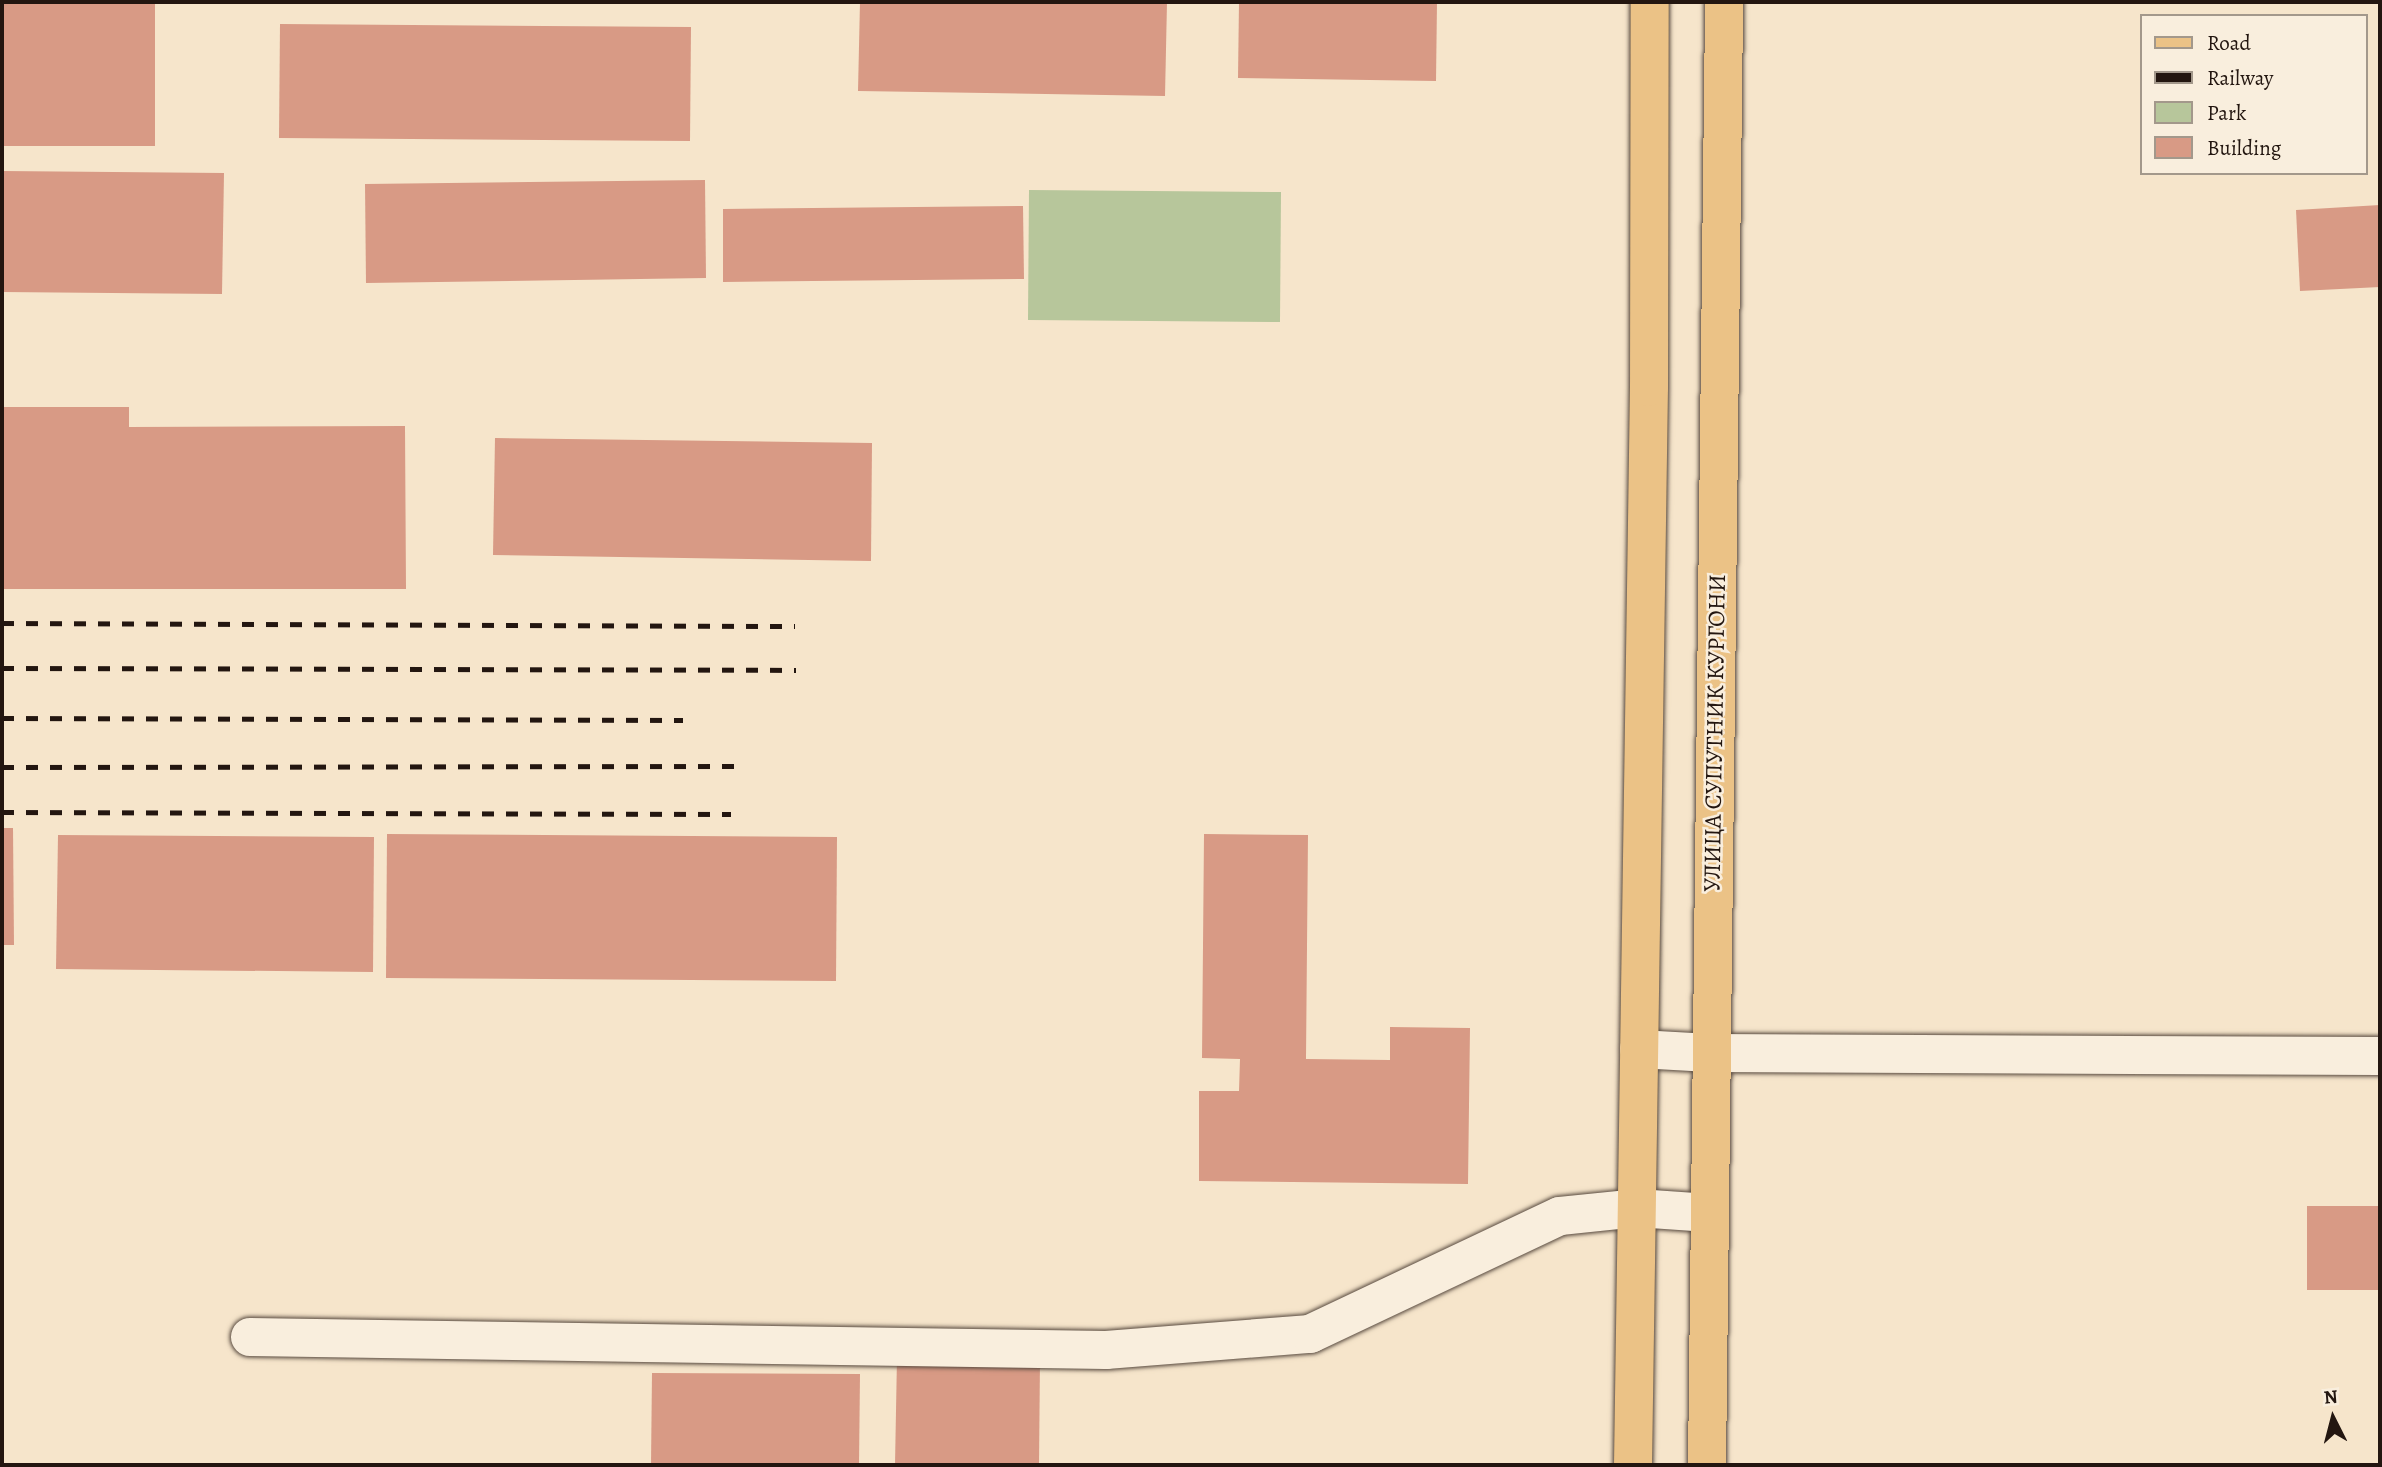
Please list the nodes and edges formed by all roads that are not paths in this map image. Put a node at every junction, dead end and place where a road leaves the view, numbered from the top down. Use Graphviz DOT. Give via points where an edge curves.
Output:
graph roads {
  1 [pos="1650,2"];
  2 [pos="1724,2"];
  3 [pos="1639,1049"];
  4 [pos="1710,1053"];
  5 [pos="2380,1056"];
  6 [pos="1637,1208"];
  7 [pos="1709,1213"];
  8 [pos="250,1337"];
  9 [pos="1633,1465"];
  10 [pos="1707,1465"];
  1 -- 3 [label="main road" via="1650,387"];
  2 -- 4 [label="main road, УЛИЦА СУПУТНИК КУРГОНИ"];
  3 -- 4 [label="street"];
  3 -- 6 [label="main road"];
  4 -- 5 [label="street"];
  4 -- 7 [label="main road, УЛИЦА СУПУТНИК КУРГОНИ"];
  6 -- 7 [label="street"];
  6 -- 8 [label="street" via="1560,1216 1310,1334 1106,1350"];
  6 -- 9 [label="main road"];
  7 -- 10 [label="main road, УЛИЦА СУПУТНИК КУРГОНИ"];
}
